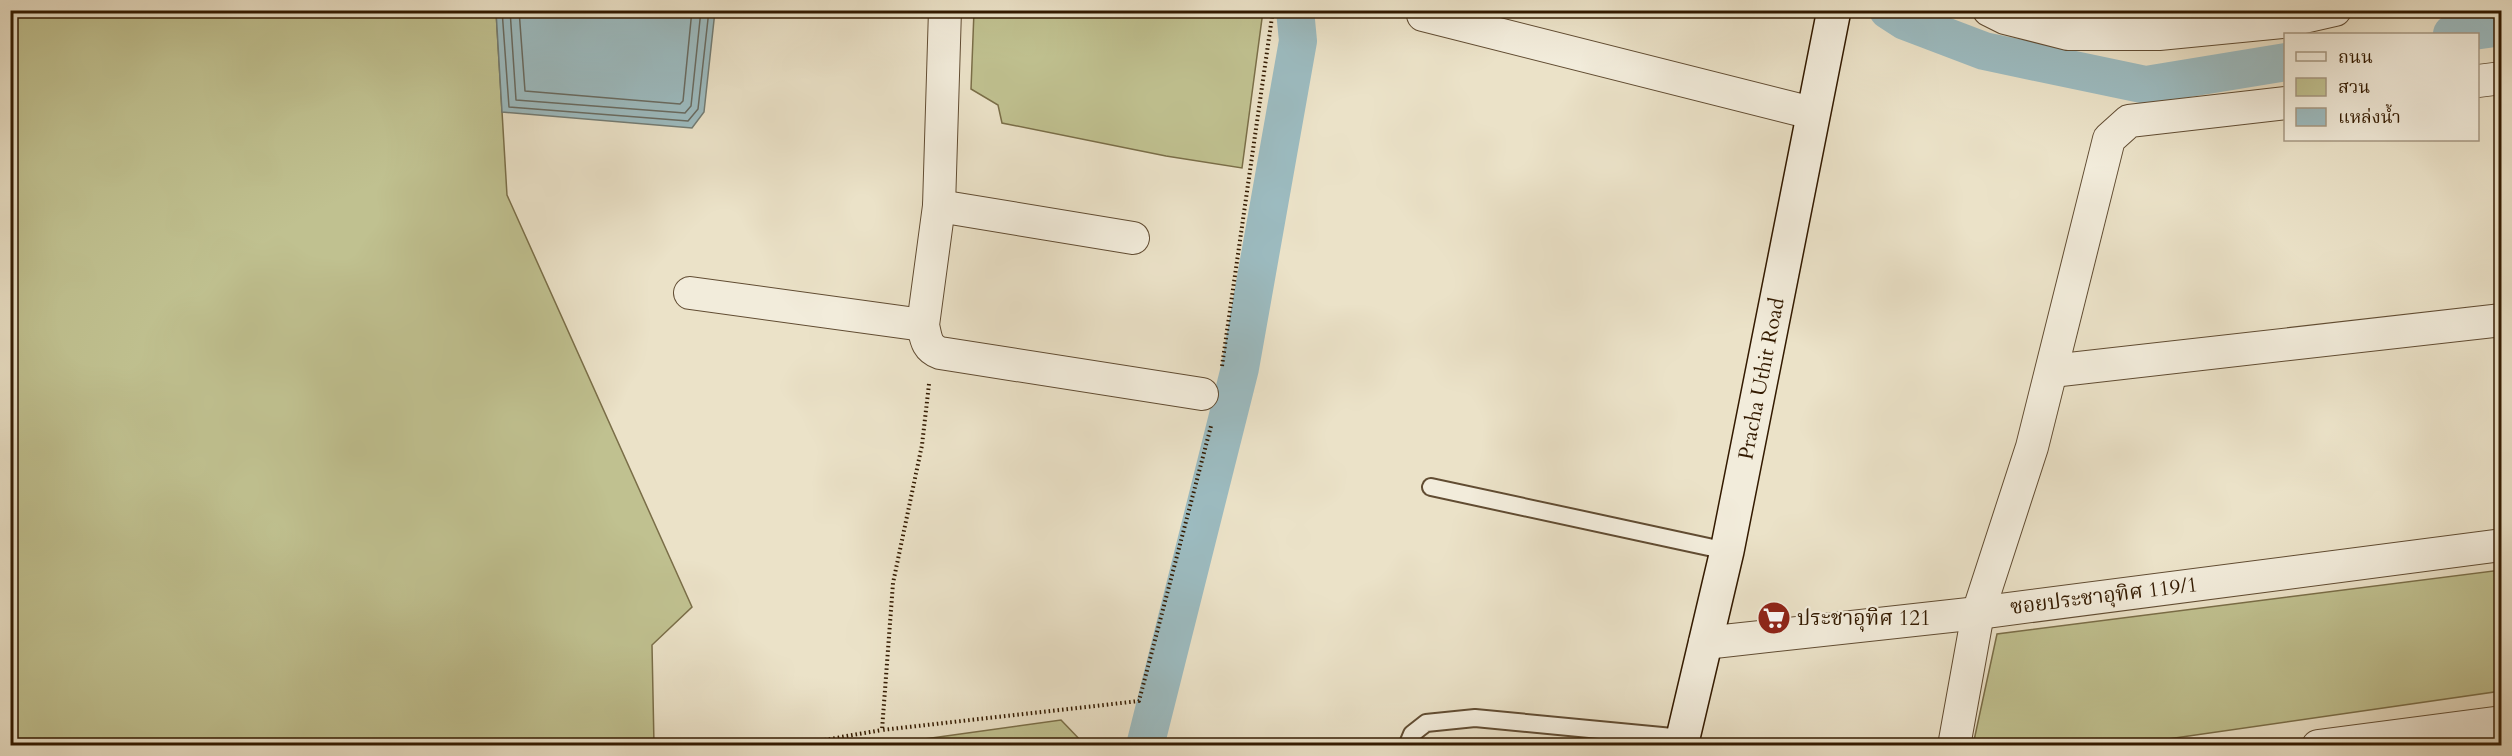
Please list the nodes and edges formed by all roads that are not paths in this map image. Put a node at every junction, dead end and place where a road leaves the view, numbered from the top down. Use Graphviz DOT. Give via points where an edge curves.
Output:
graph roads {
  1 [pos="945,10"];
  2 [pos="1834,10"];
  3 [pos="1989,10"];
  4 [pos="2335,10"];
  5 [pos="1423,15"];
  6 [pos="2502,78"];
  7 [pos="2479,81"];
  8 [pos="2284,103"];
  9 [pos="1812,113"];
  10 [pos="939,206"];
  11 [pos="1133,238"];
  12 [pos="690,293"];
  13 [pos="2502,320"];
  14 [pos="928,338"];
  15 [pos="2052,371"];
  16 [pos="1208,405"];
  17 [pos="1431,487"];
  18 [pos="2502,545"];
  19 [pos="1727,551"];
  20 [pos="1978,613"];
  21 [pos="1705,643"];
  22 [pos="2502,722"];
  23 [pos="1682,742"];
  24 [pos="1407,746"];
  25 [pos="1954,746"];
  26 [pos="2318,746"];
  1 -- 10 [label="street"];
  2 -- 9 [label="main road, Pracha Uthit Road"];
  3 -- 4 [label="street" via="2005,18 2068,34 2159,34 2282,22"];
  5 -- 9 [label="street"];
  6 -- 7 [label="street"];
  8 -- 15 [label="street" via="2129,121 2109,139"];
  9 -- 19 [label="main road, Pracha Uthit Road"];
  10 -- 11 [label="street"];
  10 -- 14 [label="street"];
  12 -- 14 [label="street"];
  13 -- 15 [label="street"];
  14 -- 16 [label="street"];
  15 -- 20 [label="street" via="2032,447"];
  17 -- 19 [label="lane"];
  18 -- 20 [label="street, ซอยประชาอุทิศ 119/1"];
  19 -- 21 [label="main road, Pracha Uthit Road"];
  20 -- 21 [label="street, ซอยประชาอุทิศ 119/1"];
  20 -- 25 [label="street"];
  21 -- 23 [label="main road, Pracha Uthit Road"];
  22 -- 26 [label="street"];
  23 -- 24 [label="lane" via="1475,718 1426,723 1412,734"];
}
